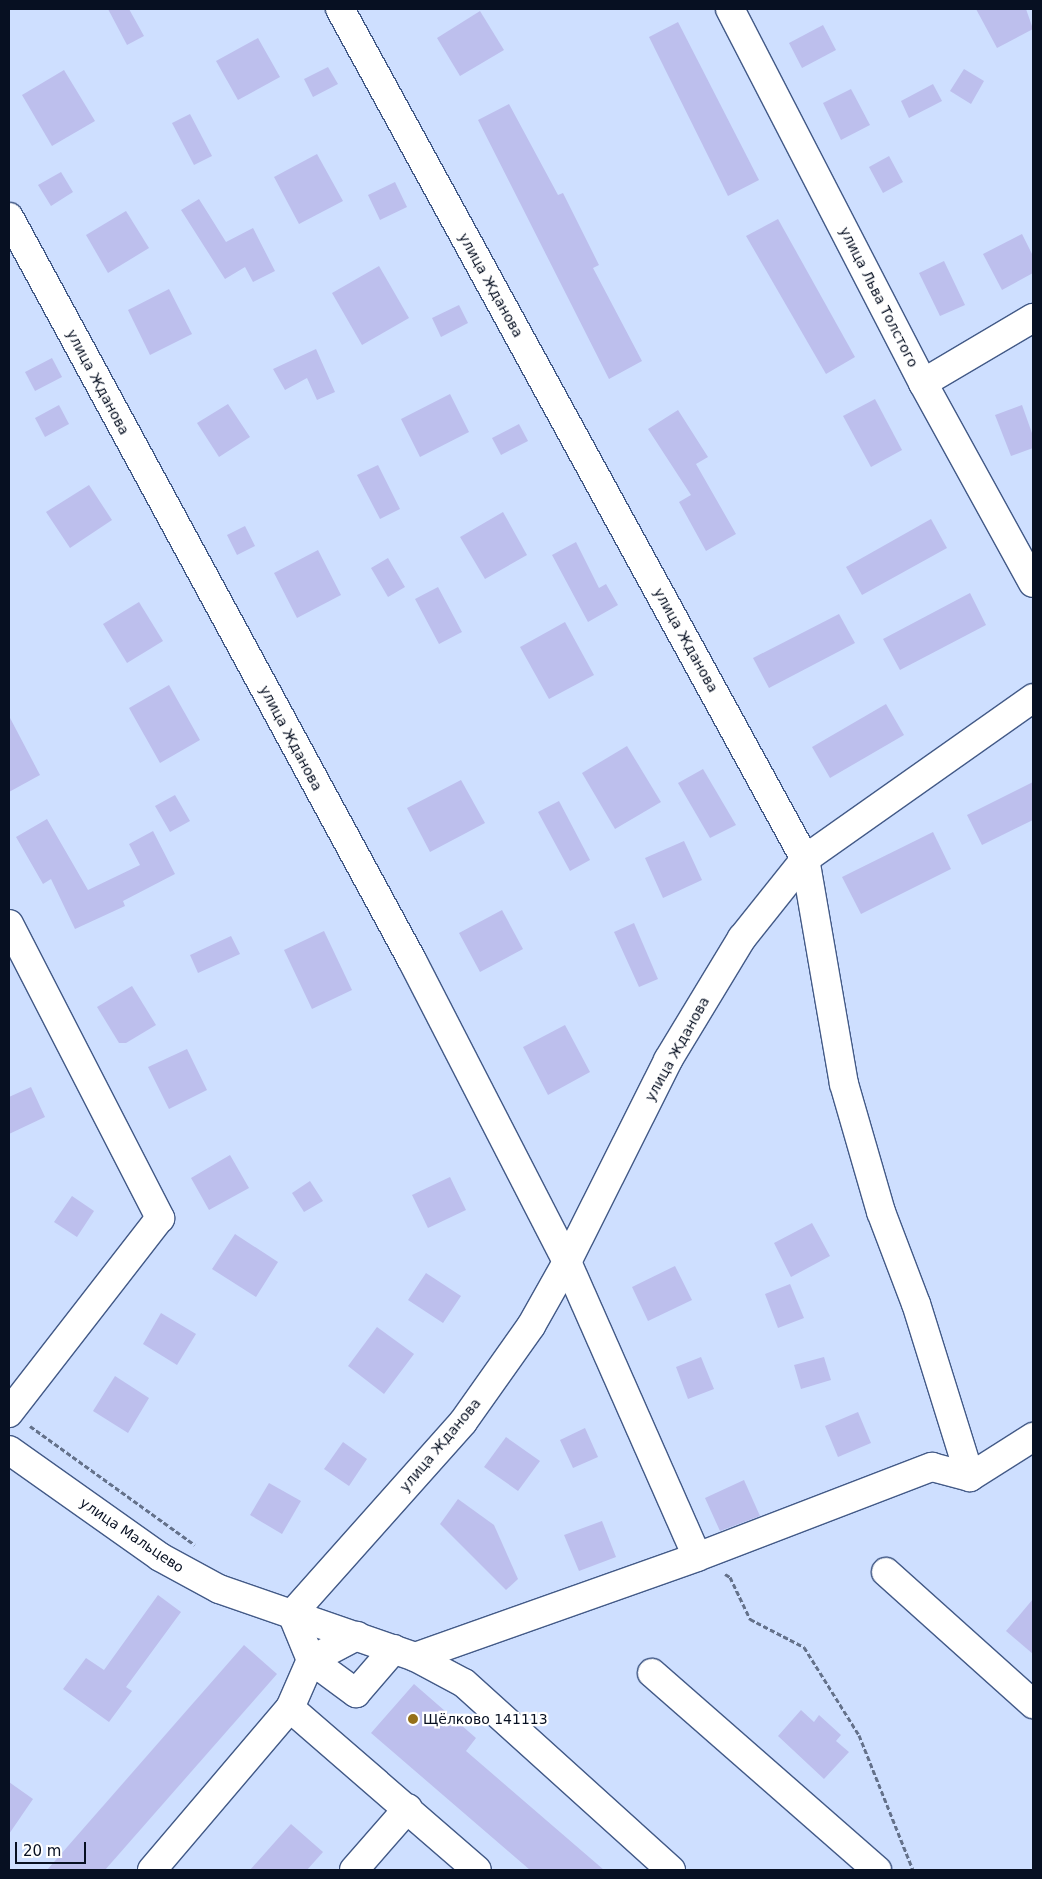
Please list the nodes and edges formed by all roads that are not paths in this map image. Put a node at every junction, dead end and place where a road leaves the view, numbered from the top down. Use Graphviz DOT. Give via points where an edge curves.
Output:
graph roads {
  1 [pos="340,9"];
  2 [pos="730,9"];
  3 [pos="9,217"];
  4 [pos="1033,318"];
  5 [pos="923,383"];
  6 [pos="1033,582"];
  7 [pos="1033,698"];
  8 [pos="806,859"];
  9 [pos="9,924"];
  10 [pos="567,1262"];
  11 [pos="9,1412"];
  12 [pos="1033,1437"];
  13 [pos="9,1450"];
  14 [pos="970,1478"];
  15 [pos="697,1556"];
  16 [pos="886,1572"];
  17 [pos="292,1614"];
  18 [pos="357,1636"];
  19 [pos="404,1653"];
  20 [pos="311,1660"];
  21 [pos="652,1673"];
  22 [pos="1033,1704"];
  23 [pos="290,1708"];
  24 [pos="408,1808"];
  25 [pos="152,1870"];
  26 [pos="354,1870"];
  27 [pos="477,1870"];
  28 [pos="671,1870"];
  29 [pos="877,1870"];
  1 -- 8 [label="street, улица Жданова"];
  2 -- 5 [label="street, улица Льва Толстого"];
  3 -- 10 [label="street, улица Жданова" via="412,962"];
  4 -- 5 [label="street"];
  5 -- 6 [label="street, улица Льва Толстого"];
  7 -- 8 [label="street"];
  8 -- 10 [label="street, улица Жданова" via="742,938 668,1060"];
  8 -- 14 [label="street" via="844,1084 881,1212 916,1304"];
  9 -- 11 [label="street" via="160,1218"];
  10 -- 15 [label="street, улица Жданова"];
  10 -- 17 [label="street, улица Жданова" via="531,1326 462,1422"];
  12 -- 14 [label="street"];
  13 -- 17 [label="street, улица Мальцево" via="160,1557 218,1589"];
  14 -- 15 [label="street" via="932,1467"];
  15 -- 19 [label="street"];
  16 -- 22 [label="street"];
  17 -- 18 [label="street, улица Мальцево"];
  17 -- 20 [label="street"];
  18 -- 19 [label="street, улица Мальцево"];
  18 -- 20 [label="street"];
  19 -- 20 [label="street" via="356,1693"];
  19 -- 28 [label="street, улица Мальцево" via="464,1683"];
  20 -- 23 [label="street"];
  21 -- 29 [label="street"];
  23 -- 24 [label="street"];
  23 -- 25 [label="street"];
  24 -- 26 [label="street"];
  24 -- 27 [label="street"];
}
